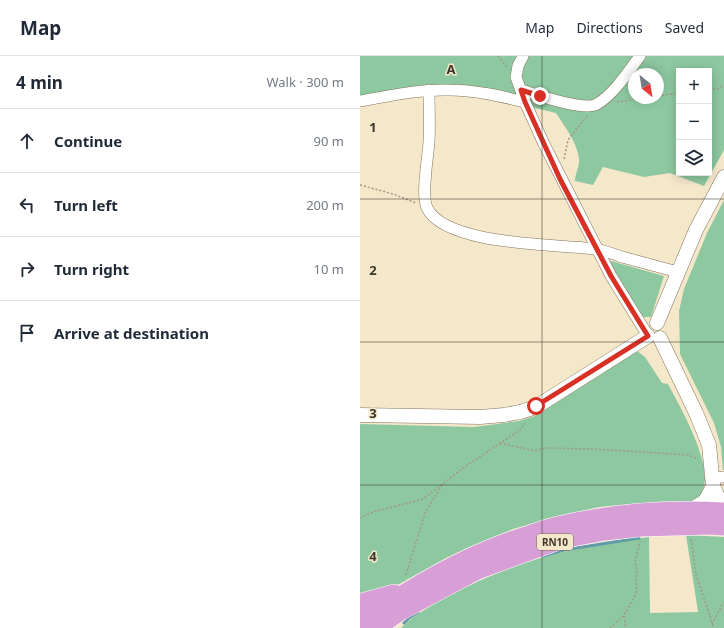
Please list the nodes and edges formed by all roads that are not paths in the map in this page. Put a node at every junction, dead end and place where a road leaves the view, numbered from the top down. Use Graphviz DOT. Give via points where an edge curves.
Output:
graph roads {
  1 [pos="523,56"];
  2 [pos="640,56"];
  3 [pos="429,90"];
  4 [pos="521,90"];
  5 [pos="360,101"];
  6 [pos="525,102"];
  7 [pos="724,176"];
  8 [pos="598,250"];
  9 [pos="678,272"];
  10 [pos="652,336"];
  11 [pos="360,415"];
  12 [pos="717,480"];
  13 [pos="724,505"];
  14 [pos="724,512"];
  15 [pos="689,518"];
  16 [pos="724,526"];
  17 [pos="376,618"];
  18 [pos="360,624"];
  1 -- 4 [label="street" via="516,77"];
  2 -- 4 [label="street" via="613,91 595,105 570,104"];
  3 -- 5 [label="street"];
  3 -- 6 [label="street" via="472,91"];
  3 -- 8 [label="street" via="425,196 427,207 433,215 452,228 481,237"];
  4 -- 6 [label="street"];
  6 -- 8 [label="street" via="560,179"];
  7 -- 9 [label="street"];
  8 -- 9 [label="street"];
  8 -- 10 [label="street" via="611,276"];
  9 -- 10 [label="street" via="657,323 664,331"];
  10 -- 11 [label="street" via="536,406 515,413 480,417"];
  10 -- 12 [label="street" via="704,432"];
  12 -- 13 [label="street" via="718,497"];
  12 -- 15 [label="street" via="705,501"];
  14 -- 15 [label="highway, RN10"];
  15 -- 16 [label="highway, RN10"];
  15 -- 17 [label="highway, RN10" via="562,539 477,570 400,611"];
  15 -- 17 [label="highway, RN10" via="639,513 557,526 515,539 473,556 409,590"];
  17 -- 18 [label="highway"];
}
